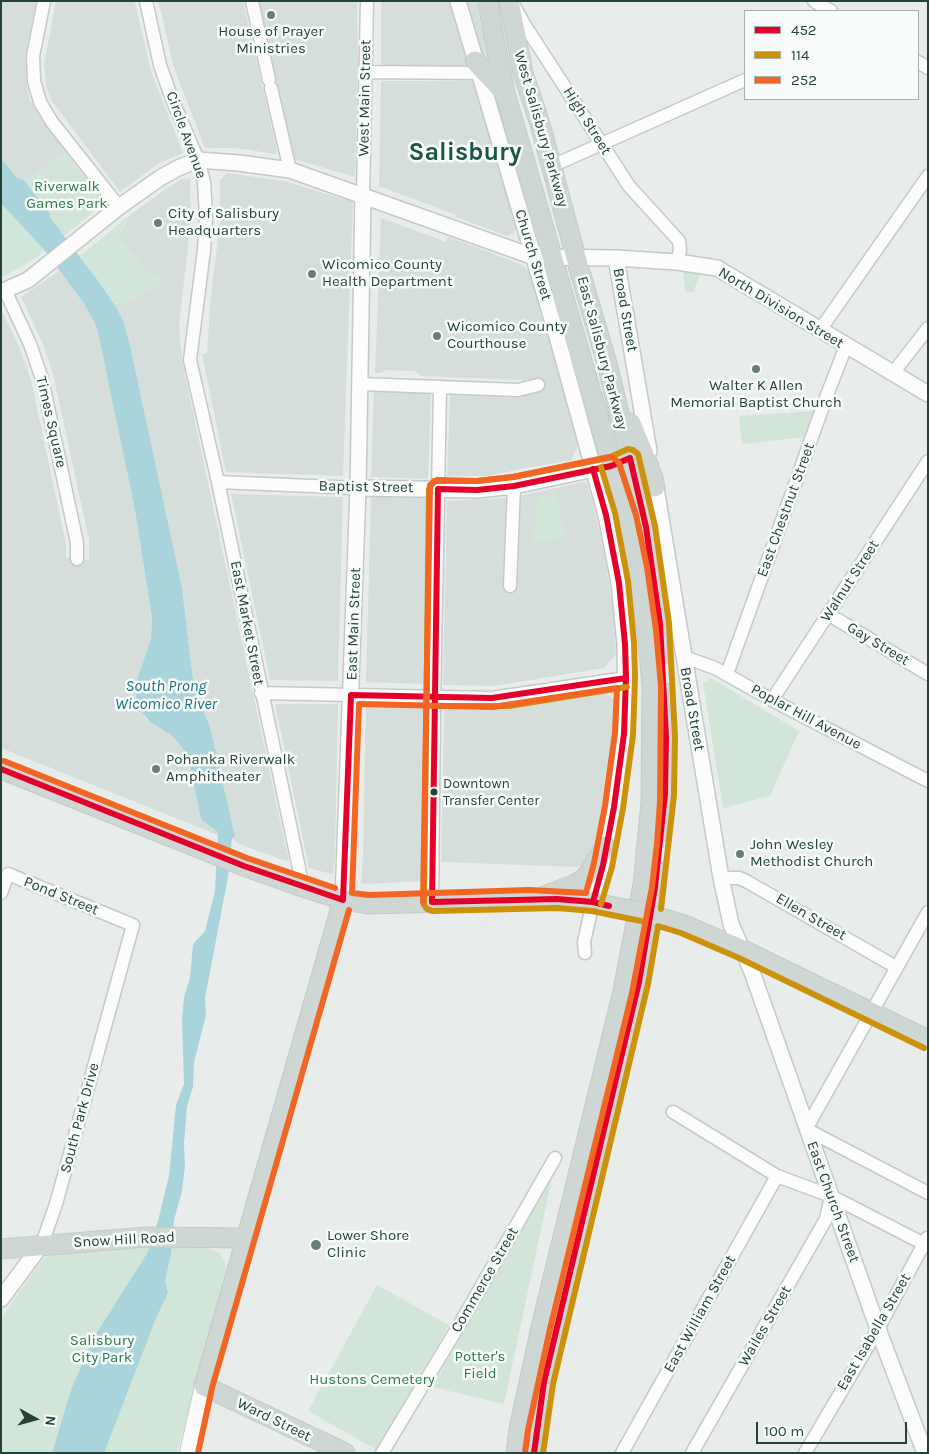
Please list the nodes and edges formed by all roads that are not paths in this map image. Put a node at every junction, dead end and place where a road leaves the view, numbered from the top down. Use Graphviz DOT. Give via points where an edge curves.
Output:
graph roads {
  1 [pos="44,1"];
  2 [pos="146,1"];
  3 [pos="252,1"];
  4 [pos="367,1"];
  5 [pos="458,1"];
  6 [pos="488,1"];
  7 [pos="511,1"];
  8 [pos="814,1"];
  9 [pos="830,10"];
  10 [pos="477,67"];
  11 [pos="366,72"];
  12 [pos="744,80"];
  13 [pos="505,93"];
  14 [pos="602,143"];
  15 [pos="198,160"];
  16 [pos="552,166"];
  17 [pos="290,170"];
  18 [pos="927,179"];
  19 [pos="363,195"];
  20 [pos="120,207"];
  21 [pos="534,257"];
  22 [pos="553,257"];
  23 [pos="576,257"];
  24 [pos="616,258"];
  25 [pos="676,262"];
  26 [pos="3,291"];
  27 [pos="928,328"];
  28 [pos="820,330"];
  29 [pos="846,346"];
  30 [pos="190,360"];
  31 [pos="608,367"];
  32 [pos="893,373"];
  33 [pos="360,384"];
  34 [pos="538,385"];
  35 [pos="440,387"];
  36 [pos="928,394"];
  37 [pos="630,458"];
  38 [pos="928,461"];
  39 [pos="602,467"];
  40 [pos="218,482"];
  41 [pos="514,486"];
  42 [pos="655,487"];
  43 [pos="358,488"];
  44 [pos="438,489"];
  45 [pos="76,559"];
  46 [pos="510,586"];
  47 [pos="828,614"];
  48 [pos="684,657"];
  49 [pos="727,674"];
  50 [pos="928,674"];
  51 [pos="626,678"];
  52 [pos="261,692"];
  53 [pos="351,694"];
  54 [pos="434,697"];
  55 [pos="772,700"];
  56 [pos="1,770"];
  57 [pos="928,781"];
  58 [pos="606,846"];
  59 [pos="721,878"];
  60 [pos="303,887"];
  61 [pos="1,894"];
  62 [pos="535,899"];
  63 [pos="343,900"];
  64 [pos="432,902"];
  65 [pos="601,904"];
  66 [pos="928,912"];
  67 [pos="133,925"];
  68 [pos="743,950"];
  69 [pos="585,953"];
  70 [pos="896,967"];
  71 [pos="870,1013"];
  72 [pos="928,1040"];
  73 [pos="673,1112"];
  74 [pos="806,1129"];
  75 [pos="555,1158"];
  76 [pos="777,1176"];
  77 [pos="928,1193"];
  78 [pos="831,1196"];
  79 [pos="246,1238"];
  80 [pos="926,1243"];
  81 [pos="42,1244"];
  82 [pos="1,1249"];
  83 [pos="1,1299"];
  84 [pos="878,1329"];
  85 [pos="204,1386"];
  86 [pos="519,1428"];
  87 [pos="189,1453"];
  88 [pos="345,1453"];
  89 [pos="382,1453"];
  90 [pos="508,1453"];
  91 [pos="516,1453"];
  92 [pos="534,1453"];
  93 [pos="622,1453"];
  94 [pos="692,1453"];
  95 [pos="804,1453"];
  96 [pos="925,1453"];
  1 -- 20 [label="street" via="34,56 34,81 40,102 52,122"];
  2 -- 15 [label="street, Circle Avenue" via="160,65"];
  3 -- 17 [label="street"];
  4 -- 11 [label="street, West Main Street"];
  5 -- 10 [label="street, Church Street"];
  6 -- 13 [label="main road, West Salisbury Parkway"];
  7 -- 14 [label="street, High Street"];
  7 -- 16 [label="main road, West Salisbury Parkway" via="523,73"];
  8 -- 9 [label="street"];
  10 -- 11 [label="street"];
  10 -- 13 [label="main road"];
  10 -- 21 [label="street, Church Street"];
  11 -- 19 [label="street, West Main Street"];
  12 -- 14 [label="street"];
  13 -- 22 [label="main road, West Salisbury Parkway"];
  14 -- 16 [label="street"];
  14 -- 25 [label="street, High Street" via="629,186 679,241"];
  15 -- 17 [label="street, North Division Street"];
  15 -- 20 [label="street" via="160,178"];
  15 -- 30 [label="street, Circle Avenue" via="204,182 206,216"];
  16 -- 23 [label="main road, West Salisbury Parkway"];
  17 -- 19 [label="street, North Division Street"];
  18 -- 28 [label="street"];
  19 -- 21 [label="street, North Division Street"];
  19 -- 33 [label="street, East Main Street"];
  20 -- 26 [label="street" via="28,280"];
  21 -- 22 [label="street, North Division Street"];
  21 -- 39 [label="street, Church Street"];
  22 -- 23 [label="street, North Division Street"];
  22 -- 39 [label="main road, East Salisbury Parkway"];
  23 -- 24 [label="street, North Division Street"];
  23 -- 31 [label="main road, East Salisbury Parkway"];
  24 -- 25 [label="street, North Division Street"];
  24 -- 42 [label="street, Broad Street"];
  25 -- 28 [label="street, North Division Street" via="717,268"];
  26 -- 45 [label="street, Times Square" via="30,344 42,379 77,542"];
  27 -- 32 [label="street"];
  28 -- 29 [label="street, North Division Street"];
  29 -- 32 [label="street, North Division Street"];
  29 -- 49 [label="street, East Chestnut Street"];
  30 -- 40 [label="street, East Market Street"];
  31 -- 37 [label="main road, East Salisbury Parkway"];
  31 -- 42 [label="main road" via="650,467"];
  32 -- 36 [label="street, North Division Street"];
  33 -- 35 [label="street"];
  33 -- 43 [label="street, East Main Street"];
  34 -- 35 [label="street" via="518,390"];
  35 -- 44 [label="street"];
  37 -- 39 [label="street, Baptist Street"];
  37 -- 92 [label="main road, East Salisbury Parkway" via="646,527 660,624 666,737 661,838 656,887 638,982 544,1382"];
  38 -- 47 [label="street, Walnut Street"];
  39 -- 41 [label="street, Baptist Street"];
  39 -- 51 [label="street, Church Street" via="606,515 619,583"];
  39 -- 86 [label="main road, East Salisbury Parkway" via="627,517 647,631 652,686 648,843 623,991"];
  40 -- 43 [label="street, Baptist Street"];
  40 -- 52 [label="street, East Market Street"];
  41 -- 44 [label="street, Baptist Street" via="477,490"];
  41 -- 46 [label="street"];
  42 -- 48 [label="street, Broad Street"];
  43 -- 44 [label="street, Baptist Street"];
  43 -- 53 [label="street, East Main Street"];
  44 -- 54 [label="street"];
  47 -- 50 [label="street, Gay Street"];
  47 -- 55 [label="street, Walnut Street"];
  48 -- 49 [label="street, Poplar Hill Avenue"];
  48 -- 59 [label="street, Broad Street"];
  49 -- 55 [label="street, Poplar Hill Avenue"];
  51 -- 54 [label="street" via="508,697"];
  51 -- 58 [label="street, Church Street" via="624,734"];
  52 -- 53 [label="street"];
  52 -- 60 [label="street, East Market Street"];
  53 -- 54 [label="street"];
  53 -- 63 [label="street, East Main Street"];
  54 -- 64 [label="street"];
  55 -- 57 [label="street, Poplar Hill Avenue"];
  56 -- 60 [label="main road"];
  58 -- 62 [label="main road" via="585,878"];
  58 -- 65 [label="street, Church Street"];
  59 -- 68 [label="street, Broad Street" via="731,924"];
  59 -- 70 [label="street, Ellen Street" via="746,881"];
  60 -- 63 [label="main road"];
  61 -- 67 [label="street, Pond Street" via="8,874"];
  62 -- 64 [label="main road"];
  62 -- 65 [label="main road"];
  63 -- 64 [label="main road" via="368,904"];
  63 -- 79 [label="main road, East Main Street"];
  65 -- 68 [label="main road, bridge" via="643,912 684,925"];
  65 -- 69 [label="street, Church Street" via="584,942"];
  66 -- 70 [label="street"];
  67 -- 81 [label="street, South Park Drive" via="59,1195"];
  68 -- 71 [label="main road"];
  68 -- 74 [label="street, East Church Street"];
  70 -- 71 [label="street"];
  71 -- 72 [label="main road"];
  71 -- 74 [label="street"];
  73 -- 76 [label="street"];
  74 -- 77 [label="street"];
  74 -- 78 [label="street, East Church Street"];
  75 -- 89 [label="street, Commerce Street"];
  76 -- 78 [label="street"];
  76 -- 93 [label="street, East William Street"];
  78 -- 80 [label="street"];
  78 -- 84 [label="street, East Church Street"];
  78 -- 94 [label="street, Wailes Street" via="826,1219"];
  79 -- 81 [label="main road, Snow Hill Road" via="146,1237"];
  79 -- 85 [label="main road, East Main Street"];
  80 -- 84 [label="street, East Isabella Street"];
  81 -- 82 [label="main road, Snow Hill Road"];
  81 -- 83 [label="street, South Park Drive"];
  84 -- 95 [label="street, East Isabella Street"];
  84 -- 96 [label="street, East Church Street"];
  85 -- 87 [label="main road, East Main Street"];
  85 -- 88 [label="main road, Ward Street"];
  86 -- 90 [label="main road"];
  86 -- 91 [label="main road, East Salisbury Parkway"];
}
